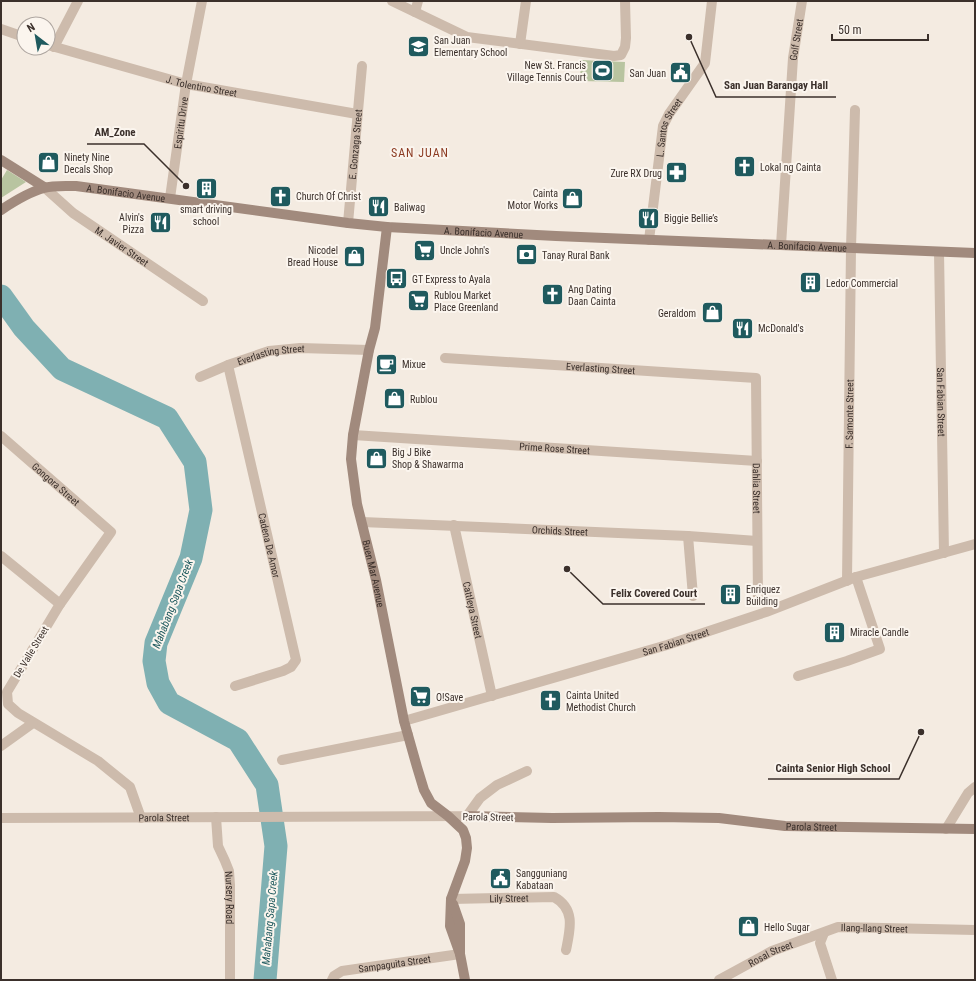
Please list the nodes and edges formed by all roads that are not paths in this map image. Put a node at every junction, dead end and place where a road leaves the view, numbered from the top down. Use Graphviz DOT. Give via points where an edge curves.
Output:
graph roads {
  1 [pos="78,1"];
  2 [pos="202,1"];
  3 [pos="392,1"];
  4 [pos="418,1"];
  5 [pos="526,1"];
  6 [pos="626,1"];
  7 [pos="712,1"];
  8 [pos="802,1"];
  9 [pos="415,12"];
  10 [pos="1,29"];
  11 [pos="16,34"];
  12 [pos="56,38"];
  13 [pos="520,44"];
  14 [pos="56,47"];
  15 [pos="362,66"];
  16 [pos="186,84"];
  17 [pos="856,110"];
  18 [pos="358,114"];
  19 [pos="1,160"];
  20 [pos="44,187"];
  21 [pos="170,198"];
  22 [pos="1,210"];
  23 [pos="348,223"];
  24 [pos="387,227"];
  25 [pos="650,240"];
  26 [pos="781,245"];
  27 [pos="851,248"];
  28 [pos="939,252"];
  29 [pos="975,253"];
  30 [pos="203,301"];
  31 [pos="369,350"];
  32 [pos="445,358"];
  33 [pos="228,365"];
  34 [pos="200,378"];
  35 [pos="756,378"];
  36 [pos="353,435"];
  37 [pos="1,436"];
  38 [pos="757,461"];
  39 [pos="362,522"];
  40 [pos="454,525"];
  41 [pos="111,532"];
  42 [pos="688,536"];
  43 [pos="757,541"];
  44 [pos="975,544"];
  45 [pos="944,553"];
  46 [pos="1,556"];
  47 [pos="852,579"];
  48 [pos="693,596"];
  49 [pos="758,599"];
  50 [pos="60,604"];
  51 [pos="798,676"];
  52 [pos="235,686"];
  53 [pos="492,696"];
  54 [pos="404,721"];
  55 [pos="33,722"];
  56 [pos="408,735"];
  57 [pos="1,746"];
  58 [pos="282,760"];
  59 [pos="527,771"];
  60 [pos="975,787"];
  61 [pos="448,816"];
  62 [pos="467,816"];
  63 [pos="1,818"];
  64 [pos="141,818"];
  65 [pos="216,818"];
  66 [pos="946,829"];
  67 [pos="975,829"];
  68 [pos="451,899"];
  69 [pos="975,930"];
  70 [pos="824,933"];
  71 [pos="566,950"];
  72 [pos="460,954"];
  73 [pos="230,980"];
  74 [pos="332,980"];
  75 [pos="465,980"];
  76 [pos="719,980"];
  77 [pos="832,980"];
  1 -- 12 [label="street"];
  2 -- 16 [label="street, Espiritu Drive"];
  3 -- 9 [label="street"];
  4 -- 9 [label="street"];
  5 -- 13 [label="street"];
  6 -- 13 [label="street" via="626,38 621,55 608,56"];
  7 -- 25 [label="street, L. Santos Street" via="706,63 663,126"];
  8 -- 26 [label="street, Golf Street" via="793,58"];
  9 -- 13 [label="street" via="468,36"];
  10 -- 11 [label="street"];
  14 -- 16 [label="street, J. Tolentino Street"];
  15 -- 18 [label="street, E. Gonzaga Street"];
  16 -- 18 [label="street, J. Tolentino Street"];
  16 -- 21 [label="street, Espiritu Drive"];
  17 -- 27 [label="street, F. Samonte Street"];
  18 -- 23 [label="street, E. Gonzaga Street"];
  19 -- 20 [label="street"];
  20 -- 21 [label="street, A. Bonifacio Avenue" via="76,186"];
  20 -- 22 [label="street, A. Bonifacio Avenue"];
  20 -- 30 [label="street, M. Javier Street" via="73,213"];
  21 -- 23 [label="street, A. Bonifacio Avenue"];
  23 -- 24 [label="street, A. Bonifacio Avenue"];
  24 -- 25 [label="street, A. Bonifacio Avenue"];
  24 -- 31 [label="street, Buen Mar Avenue" via="375,328"];
  25 -- 26 [label="street, A. Bonifacio Avenue"];
  26 -- 27 [label="street, A. Bonifacio Avenue"];
  27 -- 28 [label="street, A. Bonifacio Avenue"];
  27 -- 47 [label="street, F. Samonte Street"];
  28 -- 29 [label="street, A. Bonifacio Avenue"];
  28 -- 45 [label="street, San Fabian Street"];
  31 -- 33 [label="street, Everlasting Street" via="300,348 269,351"];
  31 -- 36 [label="street, Buen Mar Avenue"];
  32 -- 35 [label="street, Everlasting Street"];
  33 -- 34 [label="street, Everlasting Street"];
  33 -- 52 [label="street, Cadena De Amor" via="296,660 291,667 283,671"];
  35 -- 38 [label="street, Dahlia Street"];
  36 -- 38 [label="street, Prime Rose Street"];
  36 -- 39 [label="street, Buen Mar Avenue" via="354,479"];
  37 -- 41 [label="street, Gongora Street"];
  38 -- 43 [label="street, Dahlia Street"];
  39 -- 40 [label="street, Orchids Street"];
  39 -- 54 [label="street, Buen Mar Avenue"];
  40 -- 42 [label="street, Orchids Street"];
  40 -- 53 [label="street, Cattleya Street"];
  41 -- 50 [label="street, De Valle Street"];
  42 -- 43 [label="street, Orchids Street"];
  42 -- 48 [label="street"];
  43 -- 49 [label="street, Dahlia Street"];
  44 -- 45 [label="street, San Fabian Street"];
  45 -- 47 [label="street, San Fabian Street"];
  46 -- 50 [label="street"];
  47 -- 51 [label="street, F. Samonte Street" via="880,649"];
  47 -- 53 [label="street, San Fabian Street" via="766,612 667,645"];
  50 -- 55 [label="street, De Valle Street" via="7,692 8,704"];
  53 -- 54 [label="street, San Fabian Street"];
  54 -- 56 [label="street, Buen Mar Avenue"];
  55 -- 57 [label="street"];
  55 -- 64 [label="street, De Valle Street" via="98,761 130,787"];
  56 -- 58 [label="street"];
  56 -- 61 [label="street, Buen Mar Avenue" via="424,790 431,803"];
  59 -- 62 [label="street" via="497,785 480,798"];
  60 -- 66 [label="street" via="968,793"];
  61 -- 62 [label="street, Parola Street"];
  61 -- 65 [label="street, Parola Street"];
  61 -- 68 [label="street, Buen Mar Avenue" via="463,830 467,848"];
  62 -- 66 [label="street, Parola Street" via="719,818 785,826"];
  63 -- 64 [label="street, Parola Street"];
  64 -- 65 [label="street, Parola Street"];
  65 -- 73 [label="street, Nursery Road" via="218,846 229,871"];
  66 -- 67 [label="street, Parola Street"];
  68 -- 71 [label="street, Lily Street" via="554,897 562,902 569,912 570,927"];
  68 -- 72 [label="street, Buen Mar Avenue" via="450,926"];
  69 -- 70 [label="street, Ilang-llang Street" via="838,927"];
  70 -- 76 [label="street, Rosal Street" via="772,951"];
  70 -- 77 [label="street" via="820,943"];
  72 -- 74 [label="street, Sampaguita Street" via="342,971"];
  72 -- 75 [label="street, Buen Mar Avenue"];
}
